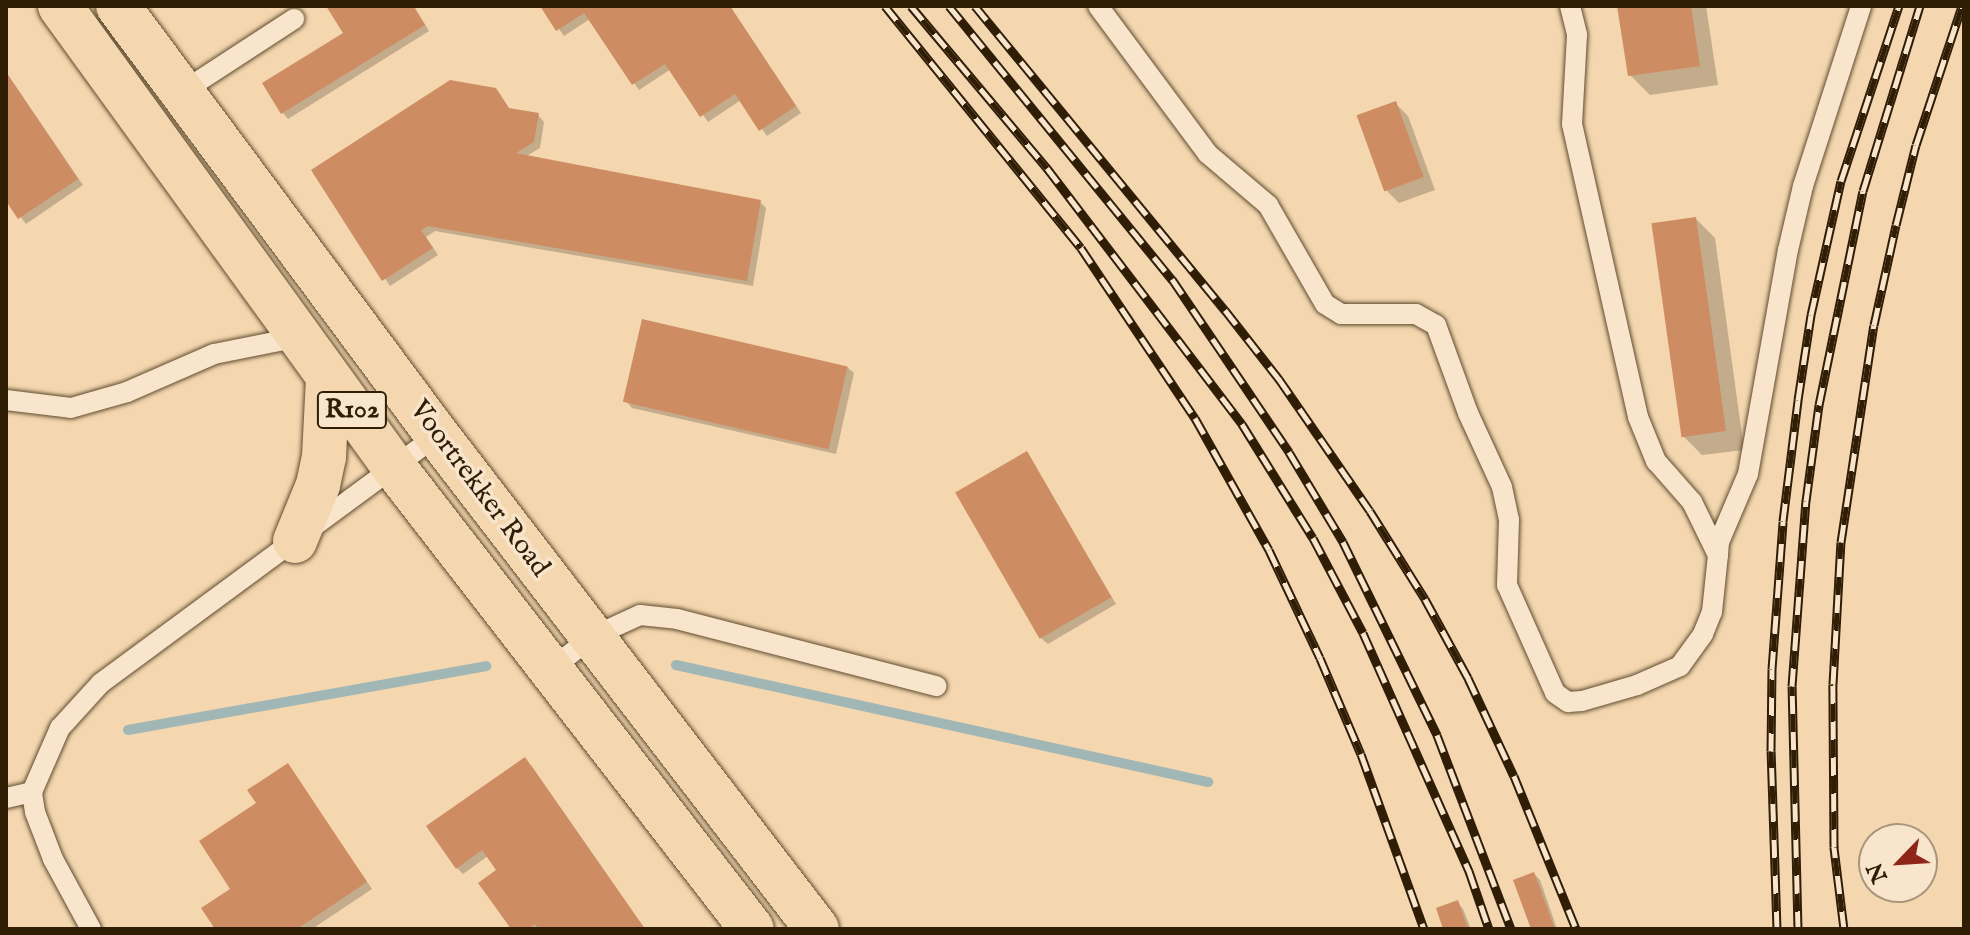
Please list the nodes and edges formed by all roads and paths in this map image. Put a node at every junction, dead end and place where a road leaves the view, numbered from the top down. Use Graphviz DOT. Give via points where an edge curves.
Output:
graph roads {
  1 [pos="60,6"];
  2 [pos="118,6"];
  3 [pos="1098,6"];
  4 [pos="1570,6"];
  5 [pos="1861,6"];
  6 [pos="294,19"];
  7 [pos="182,92"];
  8 [pos="142,119"];
  9 [pos="299,337"];
  10 [pos="328,377"];
  11 [pos="6,400"];
  12 [pos="437,435"];
  13 [pos="394,467"];
  14 [pos="1745,489"];
  15 [pos="1692,502"];
  16 [pos="295,541"];
  17 [pos="1718,555"];
  18 [pos="592,637"];
  19 [pos="551,669"];
  20 [pos="937,686"];
  21 [pos="32,792"];
  22 [pos="6,798"];
  23 [pos="91,929"];
  24 [pos="752,929"];
  25 [pos="817,929"];
  1 -- 8 [label="main road, Voortrekker Road / R102"];
  2 -- 7 [label="main road, Voortrekker Road / R102"];
  3 -- 17 [label="lane" via="1208,154 1268,205 1325,304 1341,314 1416,314 1436,325 1508,504 1507,585 1555,693 1568,702 1582,701 1680,666 1712,612"];
  4 -- 15 [label="lane" via="1577,35 1572,124 1638,417 1656,461"];
  5 -- 14 [label="lane" via="1819,131 1788,250"];
  6 -- 7 [label="lane"];
  7 -- 8 [label="main road"];
  7 -- 12 [label="main road, Voortrekker Road / R102"];
  8 -- 9 [label="main road, Voortrekker Road / R102"];
  9 -- 10 [label="main road, Voortrekker Road / R102"];
  9 -- 11 [label="lane" via="214,354 127,392 71,408"];
  10 -- 13 [label="main road, Voortrekker Road / R102"];
  10 -- 16 [label="main road" via="324,457"];
  12 -- 13 [label="lane"];
  12 -- 18 [label="main road, Voortrekker Road / R102"];
  13 -- 16 [label="lane"];
  13 -- 19 [label="main road, Voortrekker Road / R102"];
  14 -- 15 [label="lane" via="1714,511"];
  14 -- 17 [label="lane" via="1724,529"];
  15 -- 17 [label="lane"];
  16 -- 21 [label="lane" via="101,683 60,728"];
  18 -- 19 [label="lane"];
  18 -- 20 [label="lane" via="640,615 677,619"];
  18 -- 25 [label="main road, Voortrekker Road / R102"];
  19 -- 24 [label="main road, Voortrekker Road / R102"];
  21 -- 22 [label="lane"];
  21 -- 23 [label="lane" via="41,833"];
}
